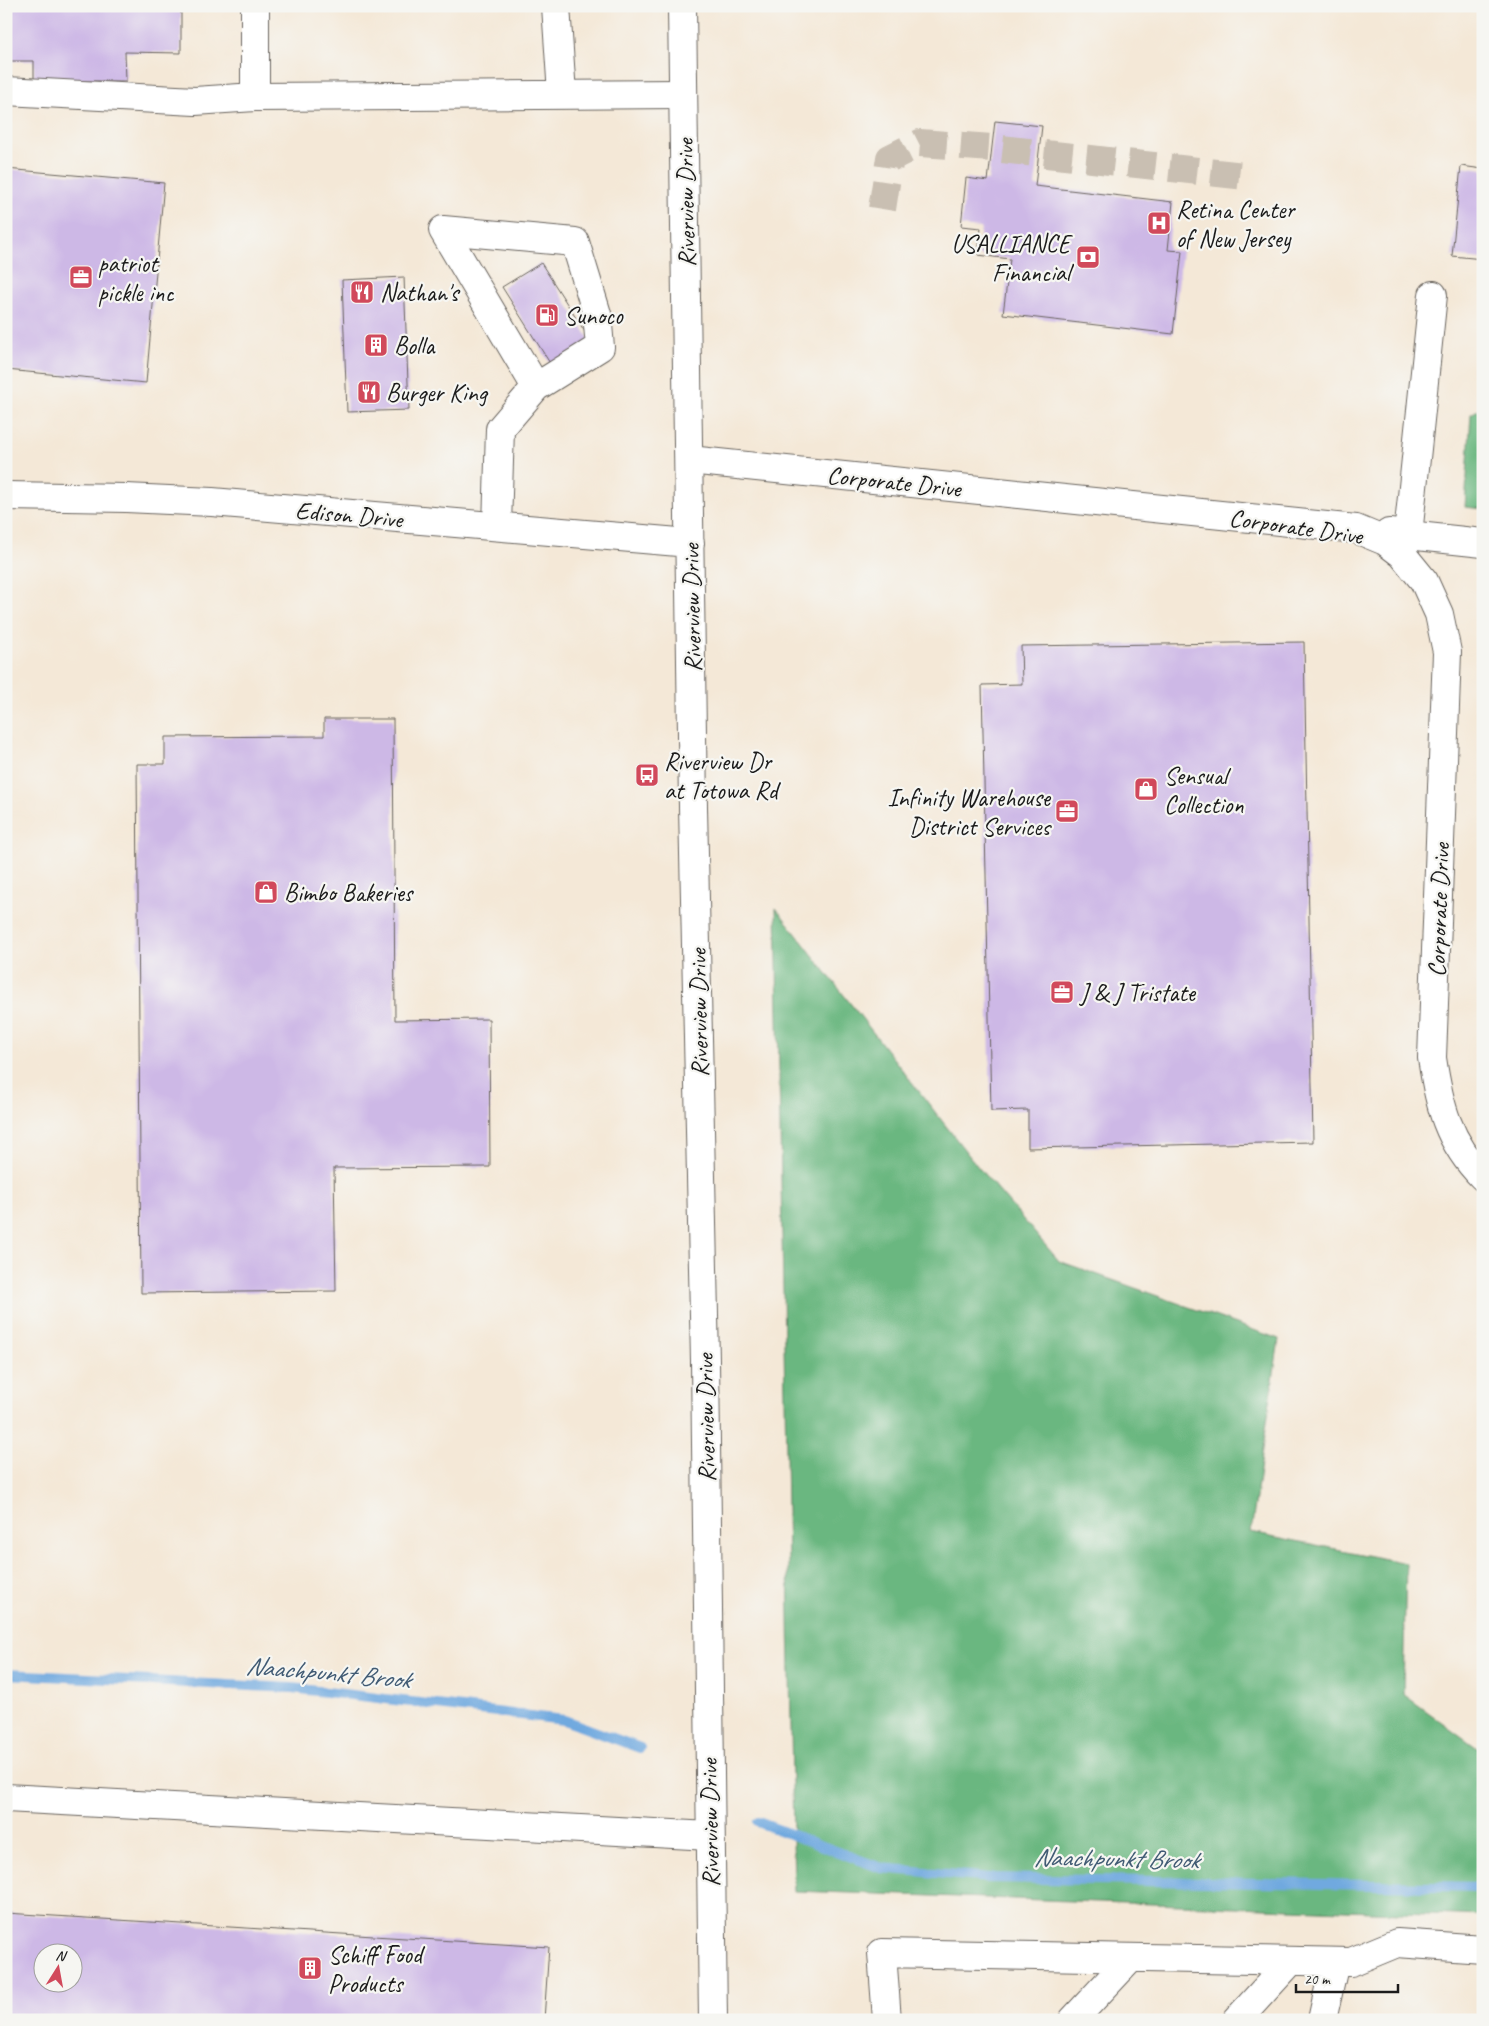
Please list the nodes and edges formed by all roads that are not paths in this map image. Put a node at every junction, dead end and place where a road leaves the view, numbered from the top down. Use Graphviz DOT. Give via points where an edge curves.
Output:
graph roads {
  1 [pos="255,6"];
  2 [pos="556,6"];
  3 [pos="682,6"];
  4 [pos="6,91"];
  5 [pos="562,94"];
  6 [pos="683,94"];
  7 [pos="255,97"];
  8 [pos="1433,295"];
  9 [pos="536,387"];
  10 [pos="689,460"];
  11 [pos="6,496"];
  12 [pos="497,526"];
  13 [pos="1356,529"];
  14 [pos="1408,535"];
  15 [pos="690,542"];
  16 [pos="1483,543"];
  17 [pos="1483,1177"];
  18 [pos="6,1798"];
  19 [pos="710,1836"];
  20 [pos="1483,1949"];
  21 [pos="1131,1958"];
  22 [pos="1291,1961"];
  23 [pos="1335,1962"];
  24 [pos="713,2020"];
  25 [pos="887,2020"];
  26 [pos="1074,2020"];
  27 [pos="1237,2020"];
  28 [pos="1322,2020"];
  1 -- 7 [label="main road"];
  2 -- 5 [label="main road"];
  3 -- 6 [label="main road, Riverview Drive"];
  4 -- 7 [label="main road" via="195,101"];
  5 -- 6 [label="main road"];
  5 -- 7 [label="main road"];
  6 -- 10 [label="main road, Riverview Drive"];
  8 -- 14 [label="main road"];
  9 -- 9 [label="main road" via="600,347 597,314 575,242 443,230"];
  9 -- 12 [label="main road" via="500,430"];
  10 -- 13 [label="main road, Corporate Drive"];
  10 -- 15 [label="main road, Riverview Drive"];
  11 -- 12 [label="main road, Edison Drive" via="212,502"];
  12 -- 15 [label="main road, Edison Drive"];
  13 -- 14 [label="main road"];
  13 -- 17 [label="main road, Corporate Drive" via="1385,541 1402,554 1424,581 1439,614 1447,652 1432,1058 1438,1098 1451,1134"];
  14 -- 16 [label="main road"];
  15 -- 19 [label="main road, Riverview Drive"];
  18 -- 19 [label="main road"];
  19 -- 24 [label="main road, Riverview Drive"];
  20 -- 23 [label="main road" via="1397,1943 1351,1962"];
  21 -- 22 [label="main road"];
  21 -- 25 [label="main road" via="882,1953"];
  21 -- 26 [label="main road"];
  22 -- 23 [label="main road"];
  22 -- 27 [label="main road"];
  23 -- 28 [label="main road"];
}
